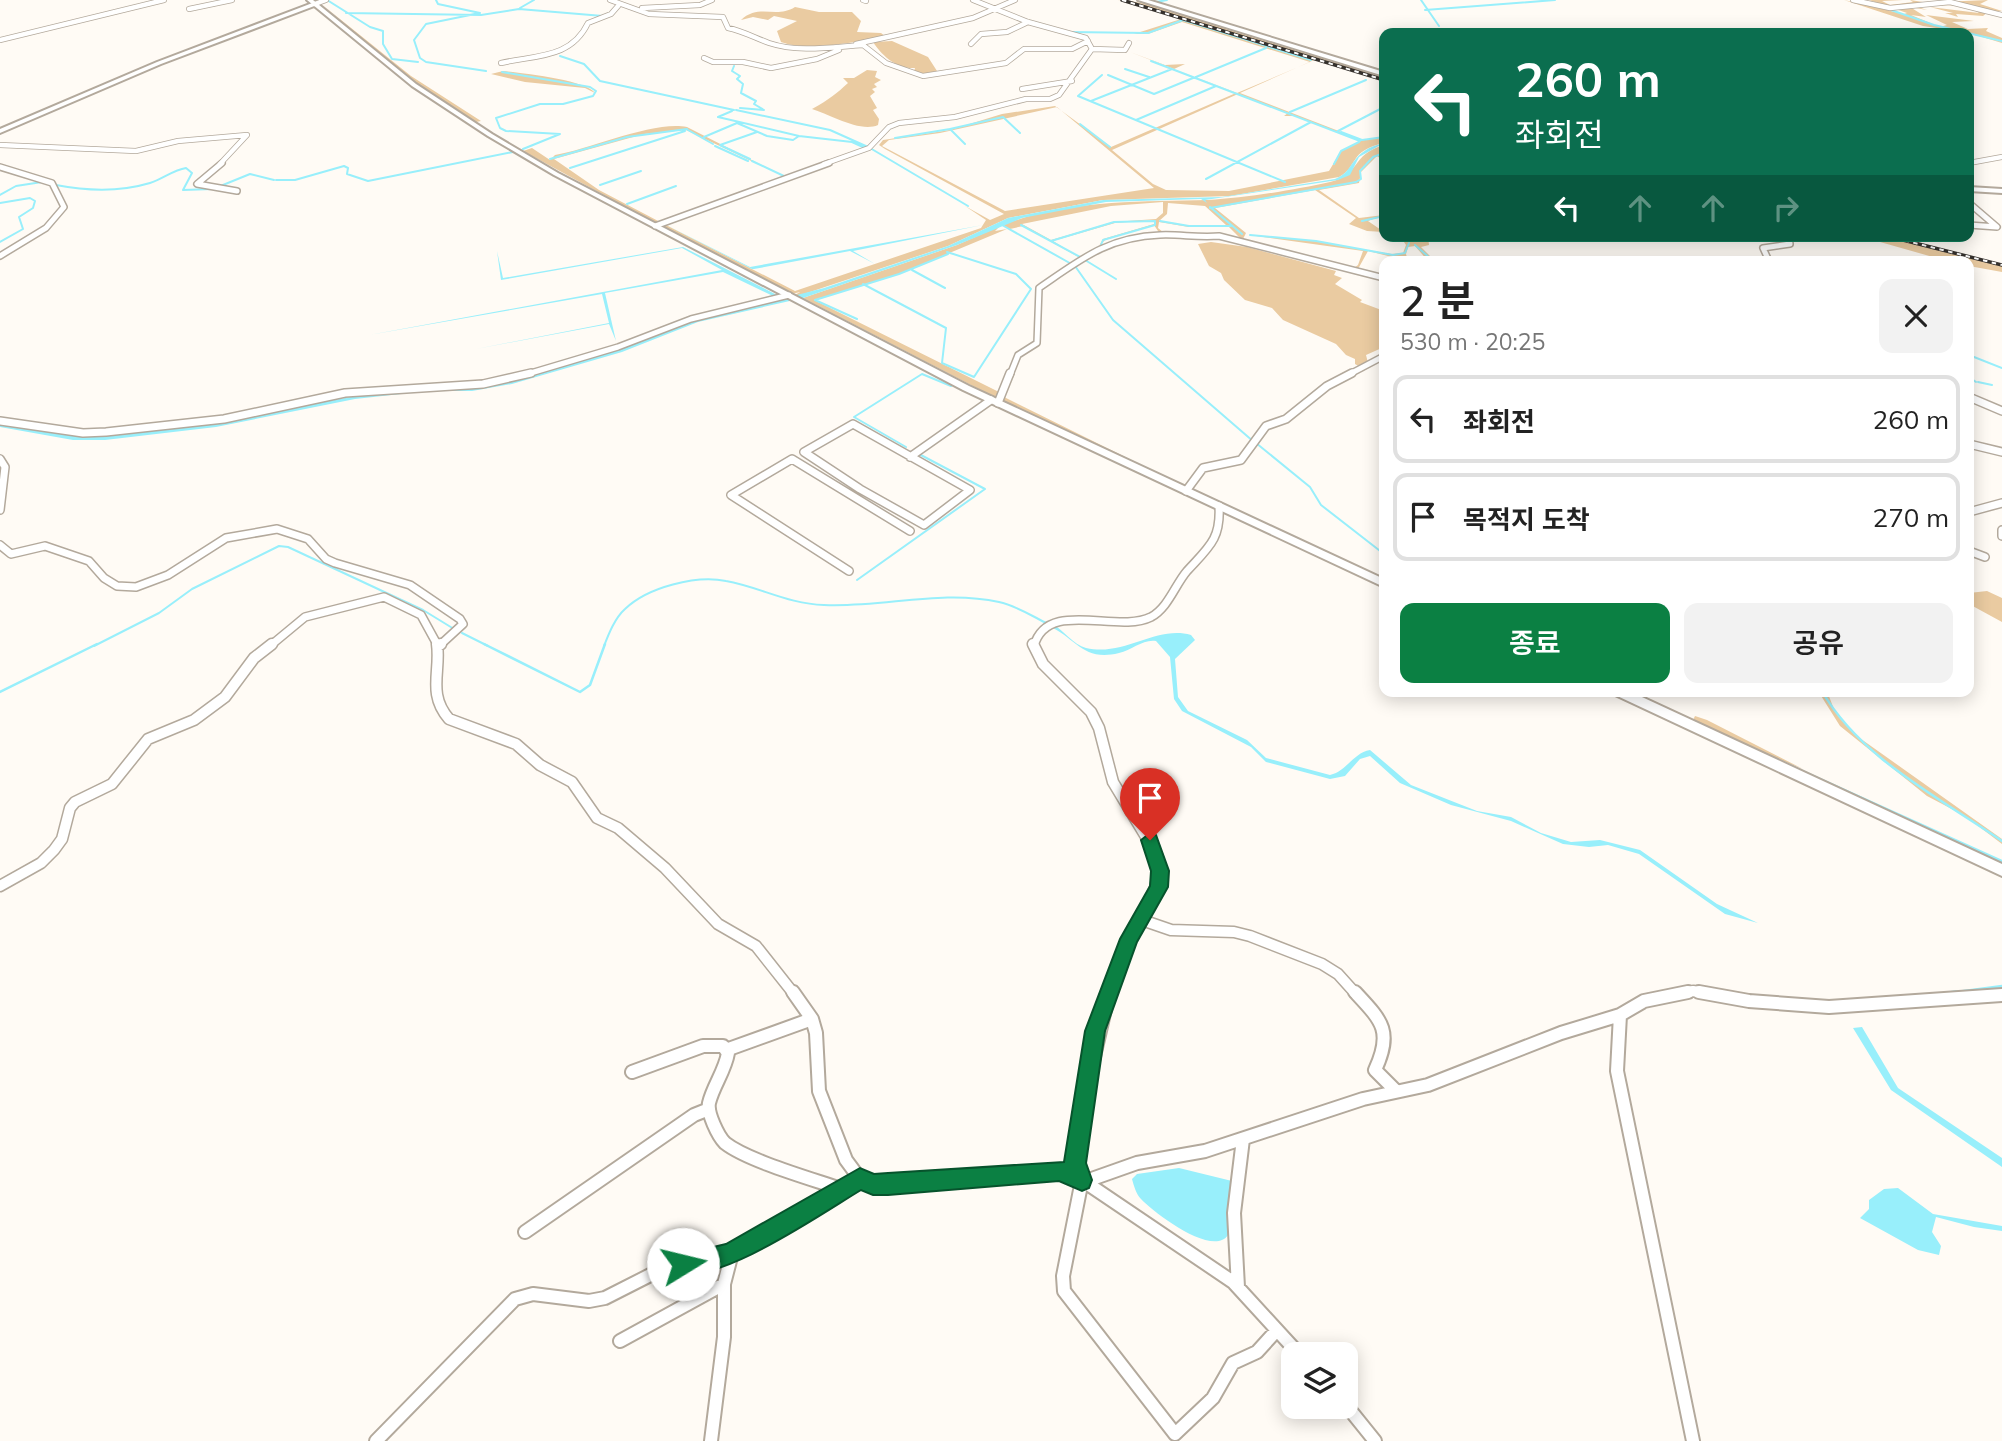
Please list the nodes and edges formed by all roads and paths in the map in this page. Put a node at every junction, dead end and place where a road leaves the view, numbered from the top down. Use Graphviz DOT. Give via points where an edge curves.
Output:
graph roads {
  1 [pos="164,0"];
  2 [pos="232,0"];
  3 [pos="326,0"];
  4 [pos="610,0"];
  5 [pos="712,0"];
  6 [pos="973,0"];
  7 [pos="991,0"];
  8 [pos="1015,0"];
  9 [pos="1140,0"];
  10 [pos="1853,0"];
  11 [pos="312,2"];
  12 [pos="981,3"];
  13 [pos="618,6"];
  14 [pos="635,8"];
  15 [pos="189,9"];
  16 [pos="993,9"];
  17 [pos="2002,15"];
  18 [pos="1028,22"];
  19 [pos="918,26"];
  20 [pos="0,40"];
  21 [pos="1088,41"];
  22 [pos="1129,43"];
  23 [pos="856,44"];
  24 [pos="971,44"];
  25 [pos="1092,49"];
  26 [pos="704,58"];
  27 [pos="501,63"];
  28 [pos="1379,72"];
  29 [pos="1072,81"];
  30 [pos="1022,89"];
  31 [pos="0,131"];
  32 [pos="0,145"];
  33 [pos="2002,157"];
  34 [pos="1974,162"];
  35 [pos="0,167"];
  36 [pos="1974,189"];
  37 [pos="237,191"];
  38 [pos="2002,191"];
  39 [pos="1974,207"];
  40 [pos="2002,223"];
  41 [pos="1974,225"];
  42 [pos="1994,225"];
  43 [pos="655,226"];
  44 [pos="1790,242"];
  45 [pos="0,256"];
  46 [pos="1767,256"];
  47 [pos="1379,277"];
  48 [pos="793,297"];
  49 [pos="1379,359"];
  50 [pos="1974,399"];
  51 [pos="995,401"];
  52 [pos="2002,411"];
  53 [pos="0,421"];
  54 [pos="1974,445"];
  55 [pos="2002,452"];
  56 [pos="909,457"];
  57 [pos="0,459"];
  58 [pos="820,463"];
  59 [pos="810,470"];
  60 [pos="860,489"];
  61 [pos="1186,491"];
  62 [pos="852,495"];
  63 [pos="2002,503"];
  64 [pos="1219,506"];
  65 [pos="0,510"];
  66 [pos="1974,511"];
  67 [pos="905,515"];
  68 [pos="895,521"];
  69 [pos="2002,530"];
  70 [pos="910,531"];
  71 [pos="2002,536"];
  72 [pos="0,545"];
  73 [pos="1974,553"];
  74 [pos="1985,557"];
  75 [pos="849,571"];
  76 [pos="1379,581"];
  77 [pos="438,646"];
  78 [pos="1630,697"];
  79 [pos="2002,870"];
  80 [pos="0,886"];
  81 [pos="1139,919"];
  82 [pos="2002,995"];
  83 [pos="1620,1015"];
  84 [pos="812,1019"];
  85 [pos="726,1049"];
  86 [pos="632,1072"];
  87 [pos="1396,1091"];
  88 [pos="709,1109"];
  89 [pos="1242,1139"];
  90 [pos="860,1179"];
  91 [pos="1082,1180"];
  92 [pos="841,1189"];
  93 [pos="526,1232"];
  94 [pos="732,1253"];
  95 [pos="724,1284"];
  96 [pos="1238,1287"];
  97 [pos="1277,1330"];
  98 [pos="620,1341"];
  99 [pos="1288,1342"];
  100 [pos="1357,1419"];
  101 [pos="376,1441"];
  102 [pos="711,1441"];
  103 [pos="1375,1441"];
  104 [pos="1693,1441"];
  1 -- 20 [label="street"];
  2 -- 15 [label="street"];
  3 -- 11 [label="street"];
  4 -- 13 [label="street"];
  5 -- 14 [label="street" via="695,6"];
  6 -- 12 [label="street"];
  7 -- 12 [label="street"];
  8 -- 16 [label="street"];
  9 -- 28 [label="main road"];
  10 -- 17 [label="street" via="1890,8 1950,2"];
  11 -- 31 [label="main road"];
  11 -- 43 [label="main road" via="404,77 490,135"];
  12 -- 16 [label="street"];
  13 -- 14 [label="street"];
  13 -- 27 [label="street" via="588,23 583,39 566,48"];
  14 -- 23 [label="street" via="650,14 723,17 728,28 801,49"];
  16 -- 18 [label="street"];
  16 -- 19 [label="street"];
  16 -- 23 [label="street" via="973,19"];
  18 -- 21 [label="street"];
  18 -- 24 [label="street" via="1007,32 981,34"];
  21 -- 23 [label="street" via="1072,49 1024,49 1006,63 923,76 886,63"];
  21 -- 25 [label="street"];
  22 -- 25 [label="street" via="1125,50"];
  23 -- 26 [label="street" via="817,60 771,68"];
  25 -- 29 [label="street"];
  29 -- 30 [label="street"];
  29 -- 43 [label="street" via="1050,99 1026,99 955,117 894,125 869,148"];
  32 -- 37 [label="street" via="136,151 178,141 247,135 197,184"];
  33 -- 34 [label="street"];
  35 -- 45 [label="street" via="52,183 64,207 46,228"];
  36 -- 38 [label="main road"];
  39 -- 42 [label="street"];
  40 -- 42 [label="street"];
  41 -- 42 [label="street" via="1997,227"];
  43 -- 48 [label="main road"];
  44 -- 46 [label="street" via="1763,248"];
  47 -- 51 [label="street" via="1219,236 1194,239 1160,234 1100,246 1039,288 1037,343 1018,355"];
  48 -- 51 [label="main road"];
  48 -- 53 [label="street" via="691,319 618,347 483,384 354,392 224,419 106,432"];
  49 -- 61 [label="street" via="1327,386 1286,419 1266,426 1241,460 1197,470"];
  50 -- 52 [label="street"];
  51 -- 56 [label="street"];
  51 -- 61 [label="main road"];
  54 -- 55 [label="street"];
  56 -- 58 [label="street" via="850,424 806,450 806,455"];
  56 -- 67 [label="street" via="970,490 923,524"];
  57 -- 65 [label="street" via="5,467"];
  58 -- 59 [label="street"];
  58 -- 60 [label="street"];
  59 -- 62 [label="street"];
  59 -- 75 [label="street" via="792,459 731,495"];
  60 -- 62 [label="street"];
  60 -- 67 [label="street"];
  61 -- 64 [label="main road"];
  62 -- 68 [label="street"];
  63 -- 66 [label="street"];
  64 -- 76 [label="main road"];
  64 -- 81 [label="street" via="1217,536 1160,610 1130,622 1055,620 1043,627 1033,644 1047,669 1093,715 1114,784 1157,855 1159,887"];
  67 -- 68 [label="street"];
  68 -- 70 [label="street"];
  69 -- 71 [label="street"];
  72 -- 77 [label="street" via="11,554 39,546 72,554 89,561 117,586 136,587 168,575 226,538 266,529 293,532 308,539 335,564 410,585 460,620 461,629"];
  73 -- 74 [label="street"];
  77 -- 80 [label="street" via="421,615 384,597 305,617 254,658 225,697 194,720 148,739 112,785 75,802 54,850 41,863"];
  77 -- 84 [label="street" via="434,682 449,719 516,744 540,765 572,782 597,818 618,828 674,877 718,924 756,946"];
  78 -- 79 [label="main road"];
  81 -- 87 [label="street" via="1171,930 1250,936 1338,974 1381,1020 1386,1047 1375,1070"];
  81 -- 91 [label="street" via="1093,1043 1075,1163"];
  82 -- 83 [label="street" via="1829,1007 1693,991 1644,1001"];
  83 -- 87 [label="street" via="1428,1085"];
  83 -- 104 [label="street" via="1617,1071"];
  84 -- 85 [label="street"];
  84 -- 90 [label="street" via="819,1091 846,1160"];
  85 -- 86 [label="street" via="703,1046"];
  85 -- 88 [label="street" via="726,1066"];
  87 -- 89 [label="street"];
  88 -- 92 [label="street" via="724,1142 776,1167"];
  88 -- 93 [label="street"];
  89 -- 91 [label="street"];
  89 -- 96 [label="street"];
  90 -- 91 [label="street" via="888,1184 1060,1170"];
  90 -- 92 [label="street"];
  91 -- 96 [label="street"];
  91 -- 97 [label="street" via="1064,1291 1175,1434 1213,1398 1233,1363 1257,1352"];
  92 -- 94 [label="street"];
  94 -- 95 [label="street"];
  94 -- 101 [label="street" via="668,1266 605,1298 573,1300 533,1294 515,1299"];
  95 -- 98 [label="street"];
  95 -- 102 [label="street" via="724,1337"];
  96 -- 97 [label="street"];
  97 -- 99 [label="street"];
  100 -- 103 [label="street"];
}
